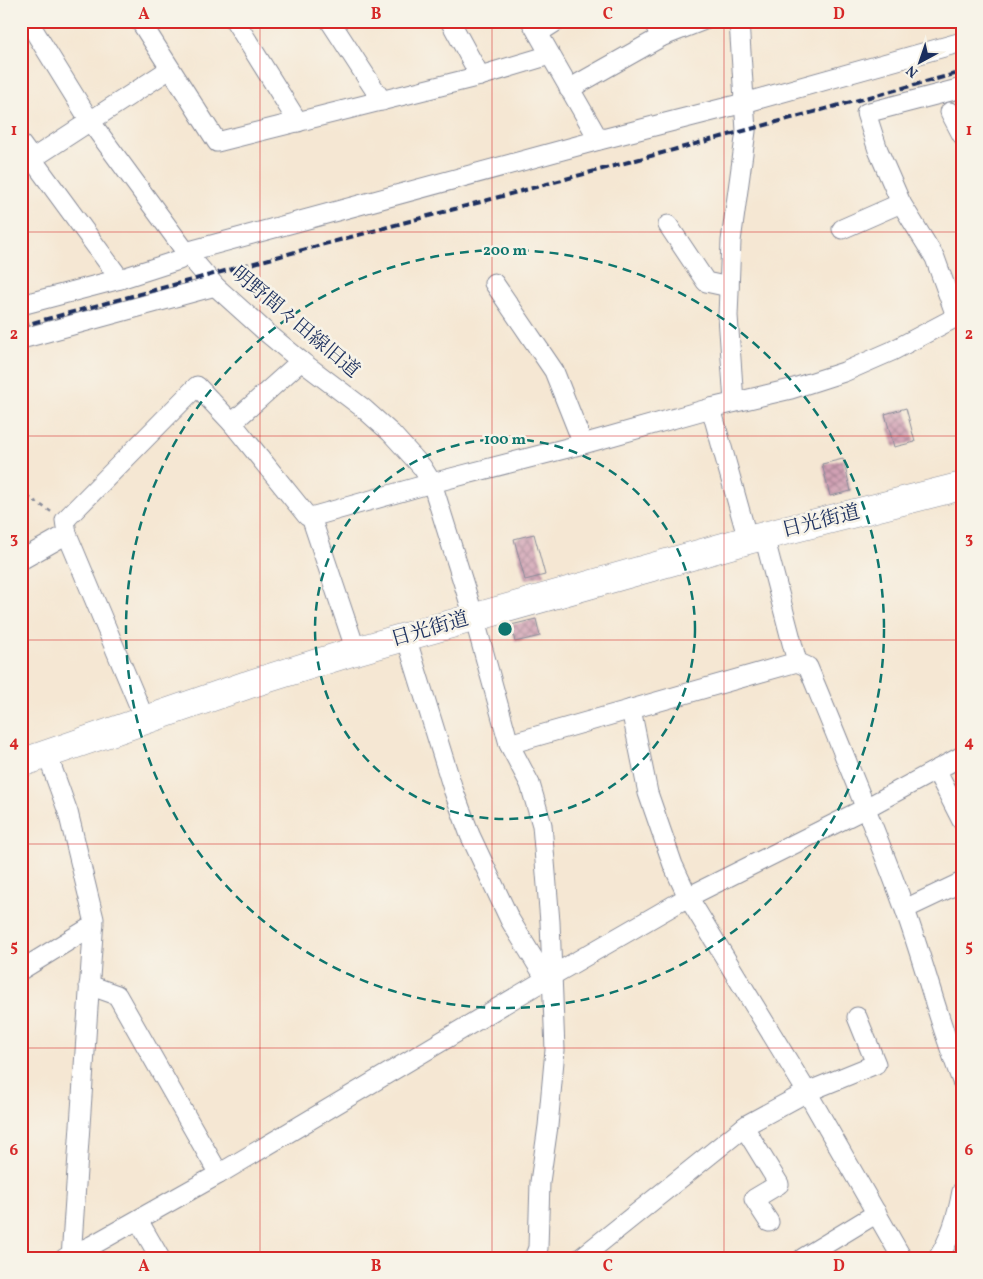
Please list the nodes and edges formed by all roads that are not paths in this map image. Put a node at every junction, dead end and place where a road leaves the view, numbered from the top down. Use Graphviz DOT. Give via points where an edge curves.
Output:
graph roads {
  1 [pos="28,21"];
  2 [pos="140,21"];
  3 [pos="235,21"];
  4 [pos="330,21"];
  5 [pos="450,21"];
  6 [pos="557,21"];
  7 [pos="702,21"];
  8 [pos="740,21"];
  9 [pos="535,27"];
  10 [pos="657,29"];
  11 [pos="962,42"];
  12 [pos="550,55"];
  13 [pos="170,69"];
  14 [pos="480,76"];
  15 [pos="962,88"];
  16 [pos="569,89"];
  17 [pos="382,101"];
  18 [pos="744,103"];
  19 [pos="950,112"];
  20 [pos="90,121"];
  21 [pos="298,122"];
  22 [pos="962,135"];
  23 [pos="599,140"];
  24 [pos="27,152"];
  25 [pos="901,203"];
  26 [pos="668,225"];
  27 [pos="842,229"];
  28 [pos="186,252"];
  29 [pos="120,279"];
  30 [pos="494,283"];
  31 [pos="215,286"];
  32 [pos="729,287"];
  33 [pos="21,305"];
  34 [pos="959,315"];
  35 [pos="21,339"];
  36 [pos="301,361"];
  37 [pos="734,402"];
  38 [pos="711,408"];
  39 [pos="232,423"];
  40 [pos="583,444"];
  41 [pos="432,483"];
  42 [pos="962,486"];
  43 [pos="311,517"];
  44 [pos="66,527"];
  45 [pos="756,538"];
  46 [pos="21,560"];
  47 [pos="474,617"];
  48 [pos="406,637"];
  49 [pos="356,651"];
  50 [pos="797,662"];
  51 [pos="630,709"];
  52 [pos="145,720"];
  53 [pos="510,744"];
  54 [pos="47,754"];
  55 [pos="962,756"];
  56 [pos="21,763"];
  57 [pos="936,770"];
  58 [pos="866,808"];
  59 [pos="962,821"];
  60 [pos="962,882"];
  61 [pos="688,897"];
  62 [pos="905,909"];
  63 [pos="94,925"];
  64 [pos="21,970"];
  65 [pos="549,977"];
  66 [pos="89,985"];
  67 [pos="857,1017"];
  68 [pos="962,1081"];
  69 [pos="807,1092"];
  70 [pos="744,1128"];
  71 [pos="219,1174"];
  72 [pos="962,1191"];
  73 [pos="876,1213"];
  74 [pos="138,1220"];
  75 [pos="768,1222"];
  76 [pos="539,1254"];
  77 [pos="69,1257"];
  78 [pos="160,1258"];
  79 [pos="581,1258"];
  80 [pos="803,1258"];
  81 [pos="902,1258"];
  82 [pos="938,1258"];
  1 -- 20 [label="street, 明野間々田線旧道"];
  2 -- 13 [label="street"];
  3 -- 21 [label="street"];
  4 -- 17 [label="street"];
  5 -- 14 [label="street"];
  6 -- 9 [label="street"];
  7 -- 10 [label="street"];
  8 -- 18 [label="street"];
  9 -- 12 [label="street"];
  10 -- 16 [label="street"];
  11 -- 18 [label="street"];
  12 -- 14 [label="street"];
  12 -- 16 [label="street"];
  13 -- 20 [label="street"];
  13 -- 21 [label="street" via="217,142"];
  14 -- 17 [label="street"];
  15 -- 25 [label="street" via="866,113"];
  16 -- 23 [label="street"];
  17 -- 21 [label="street"];
  18 -- 23 [label="street"];
  18 -- 32 [label="street" via="746,131"];
  19 -- 22 [label="street"];
  20 -- 24 [label="street"];
  20 -- 28 [label="street, 明野間々田線旧道"];
  23 -- 28 [label="street"];
  24 -- 29 [label="street"];
  25 -- 27 [label="street"];
  25 -- 34 [label="street" via="935,258"];
  26 -- 32 [label="street" via="706,282"];
  28 -- 29 [label="street" via="179,260"];
  28 -- 31 [label="street, 明野間々田線旧道"];
  29 -- 33 [label="street"];
  30 -- 40 [label="street" via="554,371"];
  31 -- 35 [label="street"];
  31 -- 36 [label="street, 明野間々田線旧道"];
  32 -- 37 [label="street"];
  34 -- 37 [label="street" via="844,372"];
  36 -- 39 [label="street"];
  36 -- 41 [label="street, 明野間々田線旧道" via="392,433 422,466"];
  37 -- 38 [label="street"];
  38 -- 40 [label="street"];
  38 -- 45 [label="street"];
  39 -- 43 [label="street"];
  39 -- 44 [label="street" via="197,386"];
  40 -- 41 [label="street"];
  41 -- 43 [label="street"];
  41 -- 47 [label="street, 明野間々田線旧道"];
  42 -- 45 [label="highway, 日光街道"];
  43 -- 49 [label="street"];
  44 -- 46 [label="street"];
  44 -- 52 [label="street"];
  45 -- 47 [label="highway, 日光街道"];
  45 -- 50 [label="street"];
  47 -- 48 [label="highway, 日光街道"];
  47 -- 53 [label="street, 明野間々田線旧道"];
  48 -- 49 [label="highway, 日光街道"];
  48 -- 65 [label="street" via="452,789 470,835 510,920"];
  49 -- 52 [label="highway, 日光街道"];
  50 -- 51 [label="street"];
  50 -- 58 [label="street" via="808,667"];
  51 -- 53 [label="street"];
  51 -- 61 [label="street" via="648,794"];
  52 -- 54 [label="highway, 日光街道"];
  53 -- 65 [label="street, 明野間々田線旧道" via="530,784 542,826"];
  54 -- 56 [label="highway, 日光街道"];
  54 -- 63 [label="street" via="68,812"];
  55 -- 57 [label="street"];
  57 -- 58 [label="street"];
  57 -- 59 [label="street"];
  58 -- 61 [label="street"];
  58 -- 62 [label="street"];
  60 -- 62 [label="street"];
  61 -- 65 [label="street"];
  61 -- 69 [label="street"];
  62 -- 68 [label="street"];
  63 -- 64 [label="street"];
  63 -- 66 [label="street"];
  65 -- 71 [label="street"];
  65 -- 76 [label="street, 明野間々田線旧道" via="555,1050 540,1182"];
  66 -- 71 [label="street" via="117,995"];
  66 -- 77 [label="street"];
  67 -- 69 [label="street" via="876,1064"];
  69 -- 70 [label="street"];
  69 -- 73 [label="street"];
  70 -- 75 [label="street" via="779,1184 754,1199"];
  70 -- 79 [label="street"];
  71 -- 74 [label="street"];
  72 -- 82 [label="street" via="952,1228"];
  73 -- 80 [label="street"];
  73 -- 81 [label="street"];
  74 -- 77 [label="street"];
  74 -- 78 [label="street"];
}
